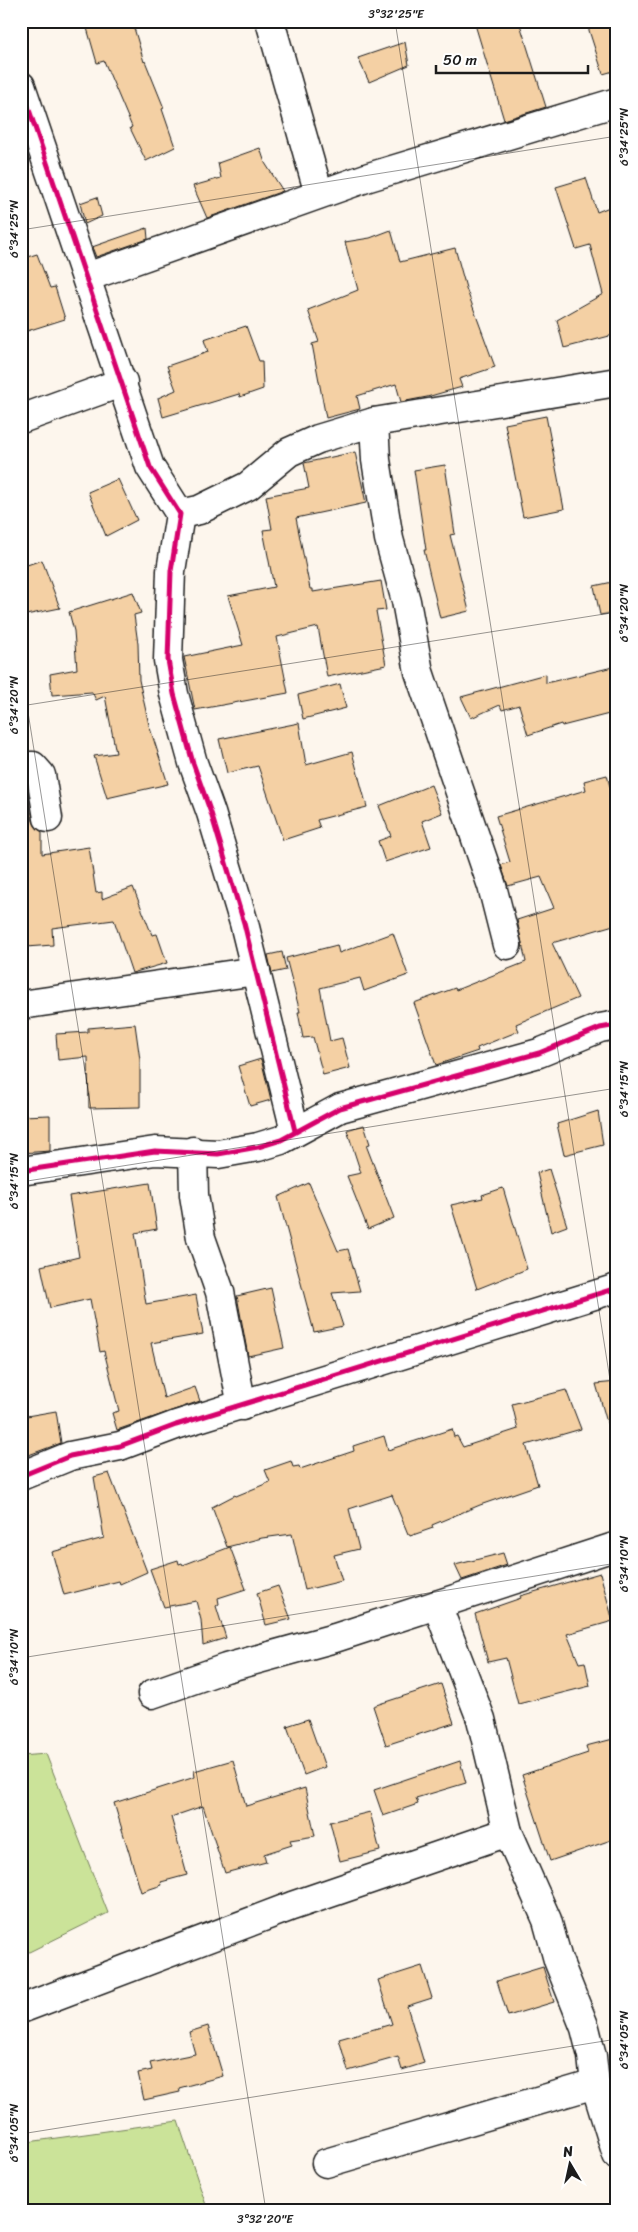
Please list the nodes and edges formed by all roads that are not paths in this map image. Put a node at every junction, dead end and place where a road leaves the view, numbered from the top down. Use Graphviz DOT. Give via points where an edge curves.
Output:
graph roads {
  1 [pos="270,21"];
  2 [pos="21,86"];
  3 [pos="617,102"];
  4 [pos="32,154"];
  5 [pos="319,194"];
  6 [pos="87,277"];
  7 [pos="123,382"];
  8 [pos="617,382"];
  9 [pos="21,419"];
  10 [pos="374,422"];
  11 [pos="180,514"];
  12 [pos="21,766"];
  13 [pos="48,818"];
  14 [pos="507,945"];
  15 [pos="256,971"];
  16 [pos="21,1005"];
  17 [pos="617,1025"];
  18 [pos="295,1132"];
  19 [pos="193,1151"];
  20 [pos="21,1171"];
  21 [pos="617,1288"];
  22 [pos="242,1406"];
  23 [pos="21,1476"];
  24 [pos="617,1546"];
  25 [pos="437,1605"];
  26 [pos="152,1694"];
  27 [pos="508,1832"];
  28 [pos="21,2009"];
  29 [pos="595,2084"];
  30 [pos="617,2155"];
  31 [pos="326,2163"];
  1 -- 5 [label="street"];
  2 -- 4 [label="street"];
  3 -- 5 [label="street"];
  4 -- 6 [label="street"];
  5 -- 6 [label="street"];
  6 -- 7 [label="street"];
  7 -- 9 [label="street"];
  7 -- 11 [label="street" via="150,467"];
  8 -- 10 [label="street"];
  10 -- 11 [label="street" via="318,439 289,452 248,486 200,510"];
  10 -- 14 [label="street" via="376,460 389,539 406,601 419,672 486,868"];
  11 -- 15 [label="street" via="171,571 168,660 192,763 211,813"];
  12 -- 13 [label="street" via="33,766 41,775"];
  15 -- 16 [label="street"];
  15 -- 18 [label="street"];
  17 -- 18 [label="street" via="600,1028 538,1052 340,1108"];
  18 -- 19 [label="street" via="258,1147 218,1154"];
  19 -- 20 [label="street" via="155,1150"];
  19 -- 22 [label="street" via="194,1195 201,1238 220,1292"];
  21 -- 22 [label="street"];
  22 -- 23 [label="street" via="176,1425 120,1446 70,1456"];
  24 -- 25 [label="street"];
  25 -- 26 [label="street" via="226,1668"];
  25 -- 27 [label="street" via="481,1719"];
  27 -- 28 [label="street" via="292,1906"];
  27 -- 29 [label="street" via="547,1920 558,1960 585,2028"];
  29 -- 30 [label="street"];
  29 -- 31 [label="street"];
}
